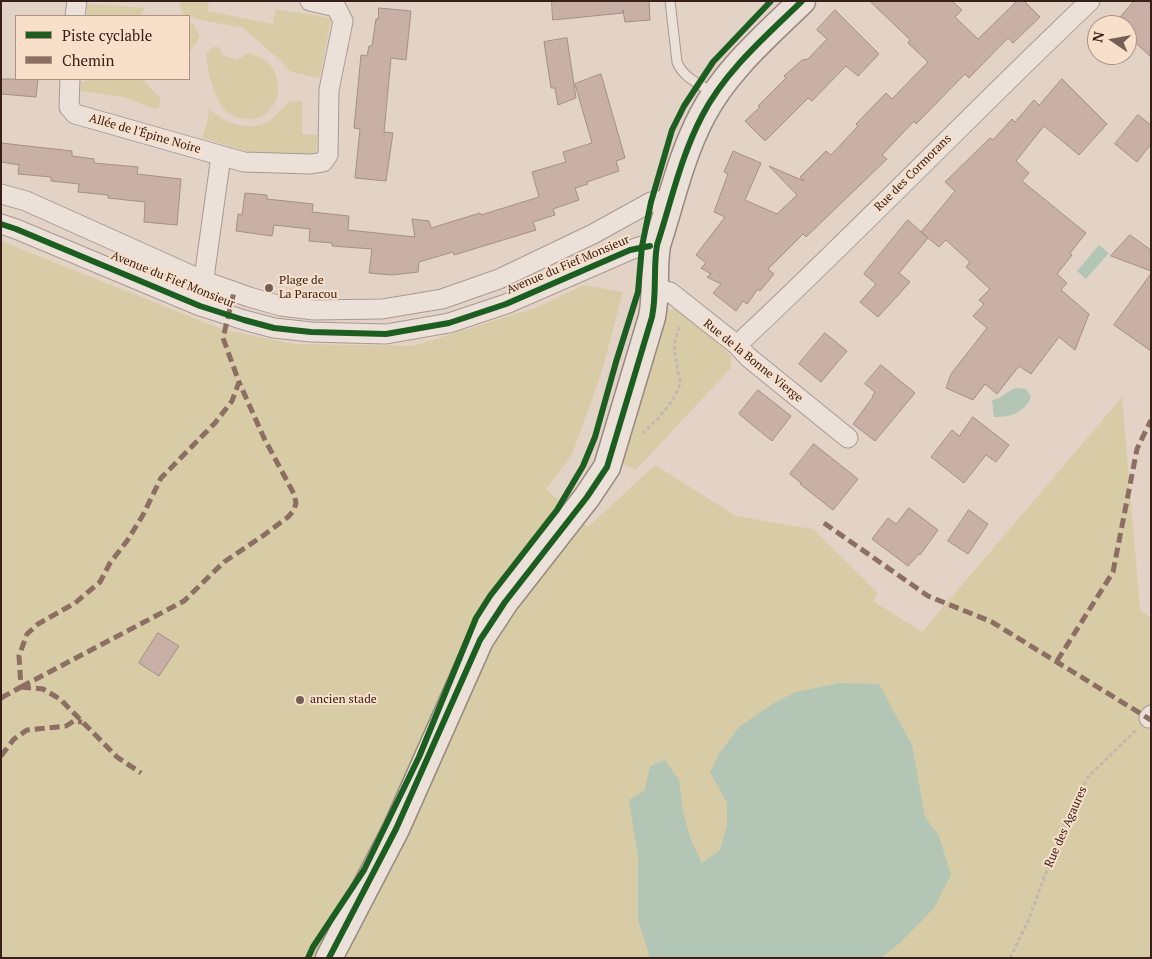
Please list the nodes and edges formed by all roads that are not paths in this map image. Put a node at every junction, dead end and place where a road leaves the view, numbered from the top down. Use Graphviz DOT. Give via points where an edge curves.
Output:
graph roads {
  1 [pos="77,1"];
  2 [pos="310,1"];
  3 [pos="670,1"];
  4 [pos="802,1"];
  5 [pos="1090,1"];
  6 [pos="75,15"];
  7 [pos="70,80"];
  8 [pos="715,94"];
  9 [pos="221,156"];
  10 [pos="1,194"];
  11 [pos="672,199"];
  12 [pos="1,224"];
  13 [pos="657,245"];
  14 [pos="204,281"];
  15 [pos="656,289"];
  16 [pos="200,306"];
  17 [pos="737,345"];
  18 [pos="848,438"];
  19 [pos="329,958"];
  1 -- 6 [label="street"];
  2 -- 9 [label="street, Allée de l'Épine Noire" via="336,8 343,21 329,90 328,155 323,162 311,164 244,162"];
  3 -- 8 [label="lane" via="680,70"];
  4 -- 8 [label="street" via="739,64"];
  5 -- 17 [label="street, Rue des Cormorans"];
  7 -- 9 [label="street, Allée de l'Épine Noire" via="69,107 75,114"];
  8 -- 11 [label="street" via="691,139"];
  9 -- 14 [label="street"];
  10 -- 14 [label="street, Avenue du Fief Monsieur" via="26,200"];
  11 -- 13 [label="street"];
  11 -- 14 [label="street, Avenue du Fief Monsieur" via="651,202 499,279 442,299 382,309 314,310 282,306"];
  12 -- 16 [label="street, Avenue du Fief Monsieur"];
  13 -- 15 [label="street" via="654,262"];
  13 -- 16 [label="street, Avenue du Fief Monsieur" via="630,250 506,304 449,323 386,334 274,328"];
  14 -- 16 [label="street"];
  15 -- 17 [label="street, Rue de la Bonne Vierge" via="670,292"];
  15 -- 19 [label="street" via="652,318 607,467 480,640 396,829"];
  17 -- 18 [label="street, Rue de la Bonne Vierge"];
}
